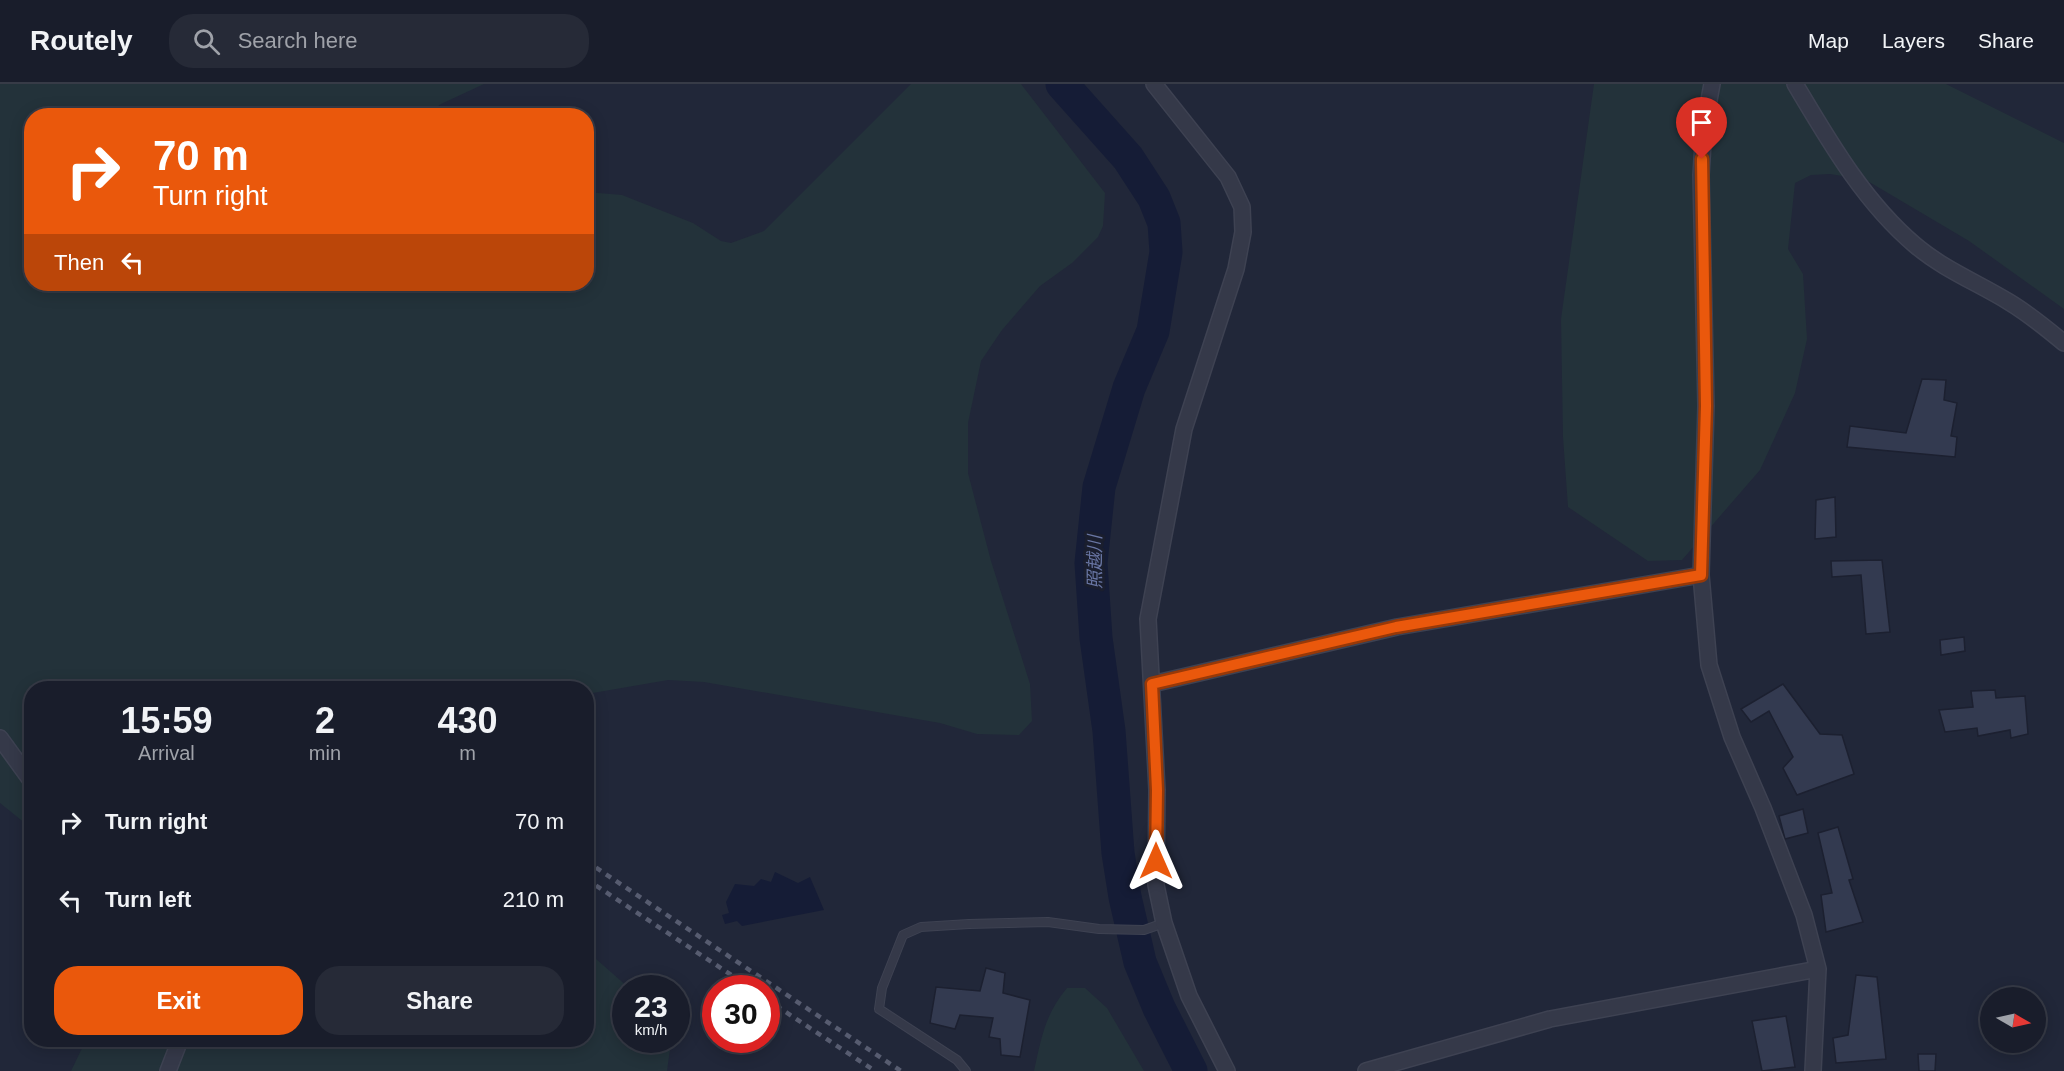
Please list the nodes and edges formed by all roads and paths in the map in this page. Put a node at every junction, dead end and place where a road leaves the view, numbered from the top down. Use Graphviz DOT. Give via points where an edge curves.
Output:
graph roads {
  1 [pos="1154,84"];
  2 [pos="1712,84"];
  3 [pos="1795,84"];
  4 [pos="2064,343"];
  5 [pos="1701,575"];
  6 [pos="1152,684"];
  7 [pos="0,738"];
  8 [pos="24,771"];
  9 [pos="1164,923"];
  10 [pos="1818,969"];
  11 [pos="177,1047"];
  12 [pos="168,1071"];
  13 [pos="966,1071"];
  14 [pos="1227,1071"];
  15 [pos="1366,1071"];
  16 [pos="1813,1071"];
  1 -- 6 [label="street" via="1228,177 1242,207 1243,232 1236,269 1184,429 1148,619"];
  2 -- 5 [label="street" via="1701,175 1706,406"];
  3 -- 4 [label="street" via="1874,203 1915,245 2010,303"];
  5 -- 6 [label="street" via="1396,627"];
  5 -- 10 [label="street" via="1709,665 1732,737 1804,915"];
  6 -- 9 [label="street" via="1156,885"];
  7 -- 8 [label="street"];
  9 -- 13 [label="lane" via="1144,930 1036,922 921,927 903,935 882,988 879,1009 957,1060"];
  9 -- 14 [label="street" via="1189,996"];
  10 -- 15 [label="street" via="1550,1019"];
  10 -- 16 [label="street"];
  11 -- 12 [label="street"];
}
